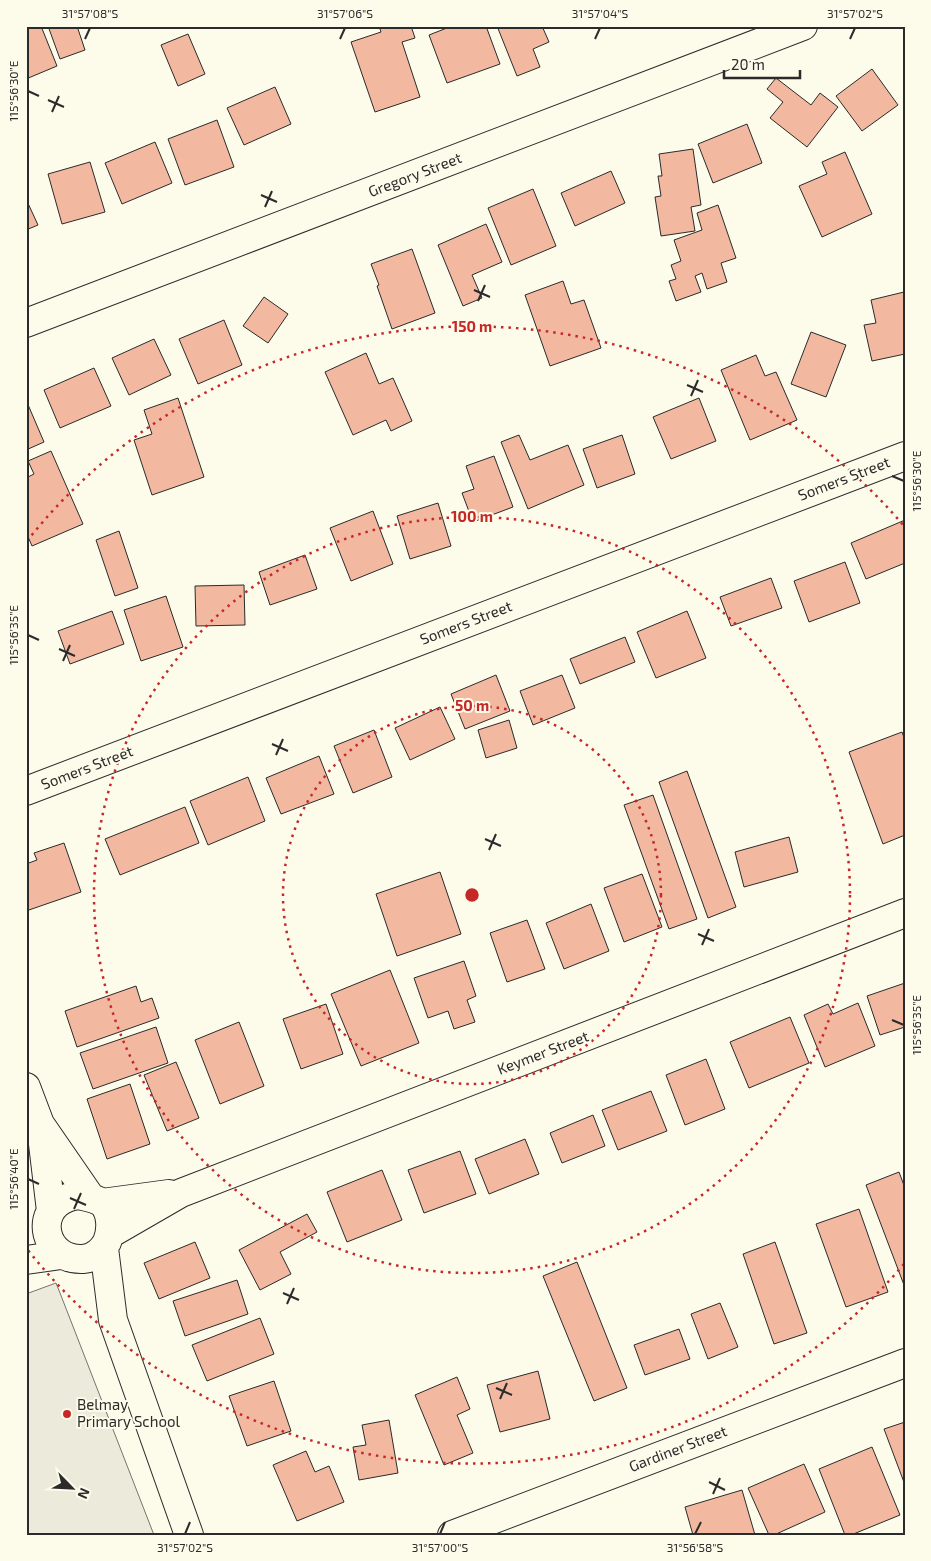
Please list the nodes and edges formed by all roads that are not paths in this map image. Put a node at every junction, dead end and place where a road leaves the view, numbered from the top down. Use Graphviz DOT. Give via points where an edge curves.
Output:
graph roads {
  1 [pos="803,26"];
  2 [pos="26,323"];
  3 [pos="905,456"];
  4 [pos="26,791"];
  5 [pos="905,913"];
  6 [pos="26,1087"];
  7 [pos="40,1124"];
  8 [pos="181,1193"];
  9 [pos="96,1200"];
  10 [pos="41,1223"];
  11 [pos="107,1241"];
  12 [pos="67,1257"];
  13 [pos="26,1260"];
  14 [pos="113,1320"];
  15 [pos="905,1363"];
  16 [pos="189,1535"];
  17 [pos="452,1535"];
  1 -- 2 [label="street, Gregory Street"];
  3 -- 4 [label="street, Somers Street"];
  5 -- 8 [label="street, Keymer Street"];
  6 -- 7 [label="street"];
  7 -- 9 [label="street"];
  7 -- 10 [label="street"];
  8 -- 9 [label="street, Keymer Street"];
  8 -- 11 [label="street, Keymer Street"];
  9 -- 10 [label="street" via="79,1195 66,1198"];
  9 -- 11 [label="street" via="110,1217"];
  10 -- 12 [label="street" via="50,1242"];
  11 -- 12 [label="street" via="96,1255"];
  11 -- 14 [label="street"];
  12 -- 13 [label="street"];
  12 -- 14 [label="street"];
  14 -- 16 [label="street"];
  15 -- 17 [label="street, Gardiner Street"];
}
